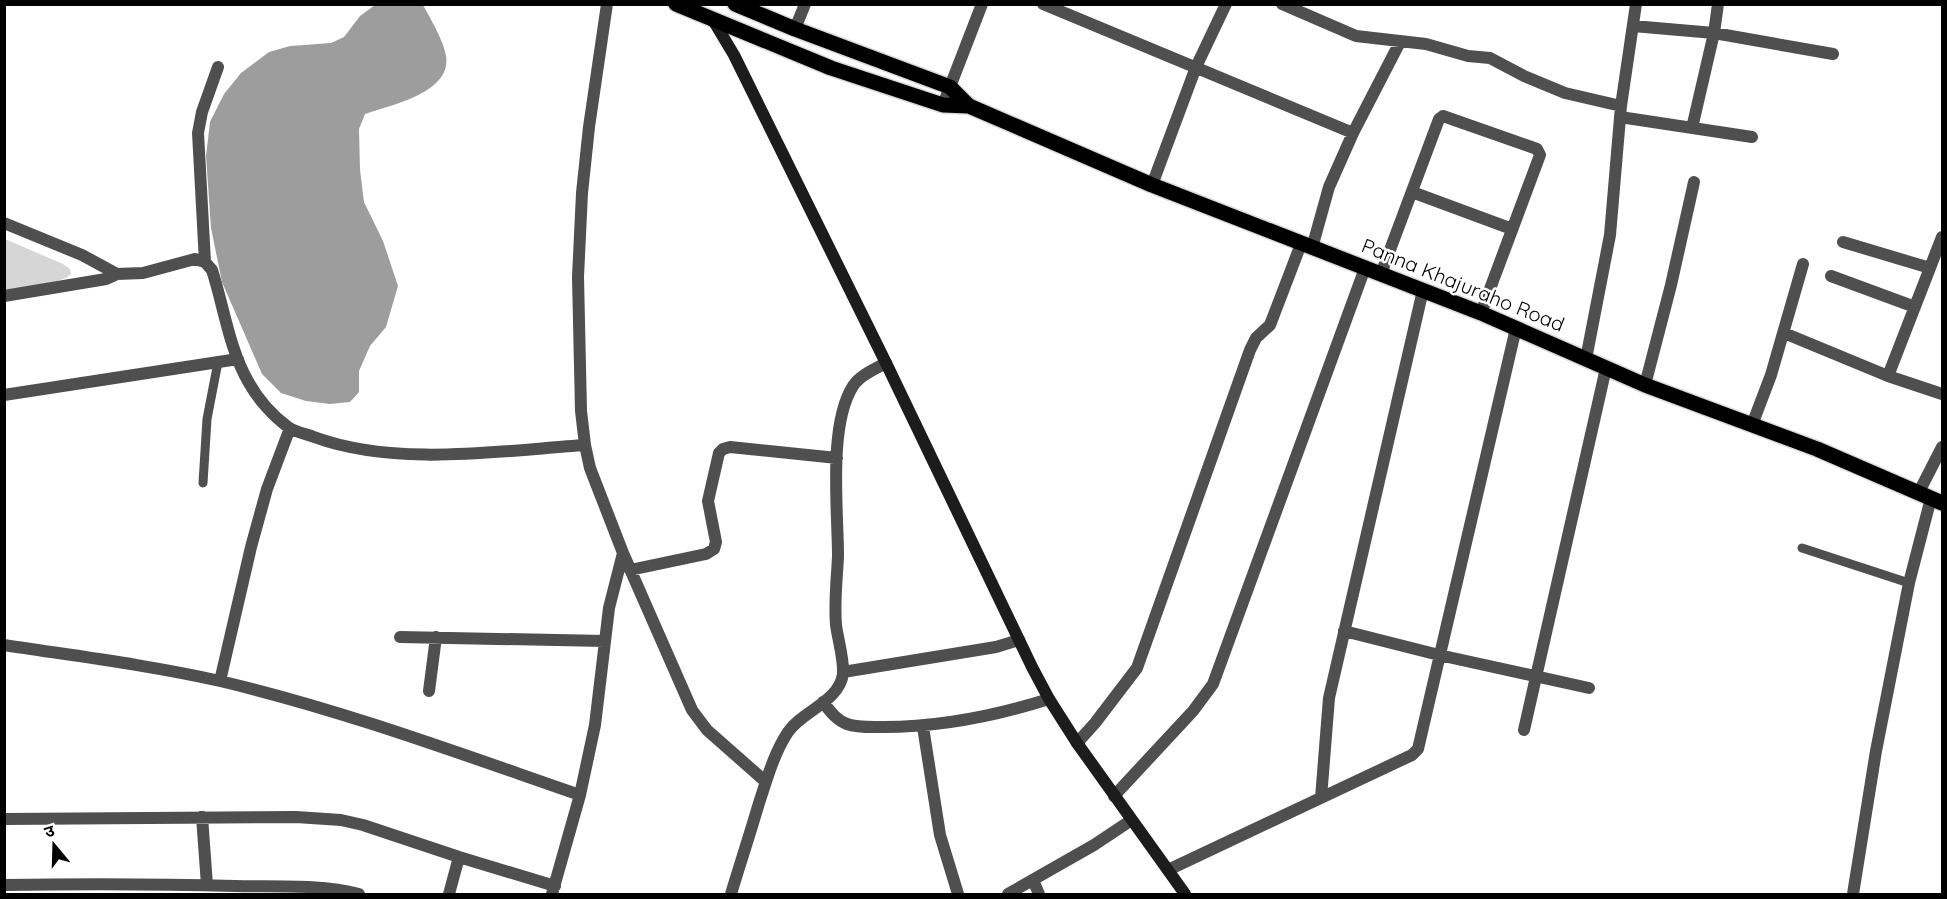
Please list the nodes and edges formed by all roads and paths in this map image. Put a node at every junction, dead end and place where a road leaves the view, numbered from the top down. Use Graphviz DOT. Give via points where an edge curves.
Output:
graph roads {
  1 [pos="607,4"];
  2 [pos="676,4"];
  3 [pos="735,4"];
  4 [pos="805,4"];
  5 [pos="982,4"];
  6 [pos="1043,4"];
  7 [pos="1226,4"];
  8 [pos="1282,4"];
  9 [pos="1636,4"];
  10 [pos="1718,4"];
  11 [pos="714,20"];
  12 [pos="1633,26"];
  13 [pos="795,29"];
  14 [pos="1714,33"];
  15 [pos="1400,42"];
  16 [pos="1833,54"];
  17 [pos="218,67"];
  18 [pos="1196,67"];
  19 [pos="950,87"];
  20 [pos="943,105"];
  21 [pos="969,106"];
  22 [pos="1620,111"];
  23 [pos="1692,128"];
  24 [pos="1353,133"];
  25 [pos="1752,137"];
  26 [pos="1694,182"];
  27 [pos="1152,185"];
  28 [pos="1412,192"];
  29 [pos="4,223"];
  30 [pos="1512,229"];
  31 [pos="1942,237"];
  32 [pos="1843,242"];
  33 [pos="1306,246"];
  34 [pos="205,262"];
  35 [pos="1803,264"];
  36 [pos="1365,268"];
  37 [pos="1930,268"];
  38 [pos="117,274"];
  39 [pos="1381,274"];
  40 [pos="1831,276"];
  41 [pos="1423,290"];
  42 [pos="4,296"];
  43 [pos="1915,307"];
  44 [pos="1481,313"];
  45 [pos="1516,328"];
  46 [pos="1784,333"];
  47 [pos="238,359"];
  48 [pos="1586,359"];
  49 [pos="218,362"];
  50 [pos="886,363"];
  51 [pos="1606,368"];
  52 [pos="1888,376"];
  53 [pos="1645,385"];
  54 [pos="1942,394"];
  55 [pos="4,395"];
  56 [pos="1752,425"];
  57 [pos="290,428"];
  58 [pos="585,445"];
  59 [pos="1942,447"];
  60 [pos="837,458"];
  61 [pos="203,483"];
  62 [pos="1931,498"];
  63 [pos="1802,548"];
  64 [pos="622,553"];
  65 [pos="630,570"];
  66 [pos="1909,583"];
  67 [pos="1344,631"];
  68 [pos="400,637"];
  69 [pos="436,637"];
  70 [pos="1019,640"];
  71 [pos="606,641"];
  72 [pos="4,645"];
  73 [pos="1439,655"];
  74 [pos="843,672"];
  75 [pos="1536,675"];
  76 [pos="220,681"];
  77 [pos="1589,688"];
  78 [pos="429,691"];
  79 [pos="1049,699"];
  80 [pos="823,702"];
  81 [pos="923,727"];
  82 [pos="1524,730"];
  83 [pos="1077,743"];
  84 [pos="766,782"];
  85 [pos="580,795"];
  86 [pos="1114,796"];
  87 [pos="1321,798"];
  88 [pos="202,817"];
  89 [pos="4,819"];
  90 [pos="1130,821"];
  91 [pos="459,857"];
  92 [pos="1168,870"];
  93 [pos="1033,880"];
  94 [pos="207,885"];
  95 [pos="5,888"];
  96 [pos="100,890"];
  97 [pos="272,890"];
  98 [pos="554,890"];
  99 [pos="354,894"];
  100 [pos="449,894"];
  101 [pos="731,894"];
  102 [pos="958,894"];
  103 [pos="1008,894"];
  104 [pos="1039,894"];
  105 [pos="1185,894"];
  106 [pos="1852,894"];
  1 -- 58 [label="street" via="582,193 578,277"];
  2 -- 11 [label="main road, Panna Khajuraho Road"];
  3 -- 13 [label="main road, Panna Khajuraho Road"];
  4 -- 13 [label="street"];
  5 -- 19 [label="street"];
  6 -- 18 [label="street"];
  7 -- 18 [label="street"];
  8 -- 15 [label="street" via="1356,36"];
  9 -- 12 [label="street"];
  10 -- 14 [label="street"];
  11 -- 20 [label="main road, Panna Khajuraho Road" via="831,68"];
  11 -- 50 [label="main road"];
  12 -- 14 [label="street"];
  12 -- 22 [label="street"];
  13 -- 19 [label="main road, Panna Khajuraho Road"];
  14 -- 16 [label="street"];
  14 -- 23 [label="street"];
  15 -- 22 [label="street" via="1490,58 1565,93"];
  15 -- 24 [label="street"];
  17 -- 34 [label="street" via="198,133"];
  18 -- 24 [label="street"];
  18 -- 27 [label="street"];
  19 -- 20 [label="street"];
  19 -- 21 [label="main road, Panna Khajuraho Road"];
  20 -- 21 [label="main road, Panna Khajuraho Road"];
  21 -- 27 [label="main road, Panna Khajuraho Road"];
  22 -- 23 [label="street"];
  22 -- 48 [label="street" via="1610,234"];
  23 -- 25 [label="street"];
  24 -- 33 [label="street"];
  26 -- 53 [label="street"];
  27 -- 33 [label="main road, Panna Khajuraho Road"];
  28 -- 30 [label="street"];
  28 -- 30 [label="street" via="1439,118 1447,116 1467,123 1539,151"];
  28 -- 39 [label="street"];
  29 -- 38 [label="street"];
  30 -- 44 [label="street"];
  31 -- 37 [label="street"];
  32 -- 37 [label="street"];
  33 -- 36 [label="main road, Panna Khajuraho Road"];
  33 -- 83 [label="street" via="1270,325 1250,350 1137,668"];
  34 -- 38 [label="street" via="186,260 143,273"];
  34 -- 47 [label="street" via="212,270"];
  35 -- 46 [label="street"];
  36 -- 39 [label="main road, Panna Khajuraho Road"];
  36 -- 86 [label="street" via="1213,684"];
  37 -- 43 [label="street"];
  38 -- 42 [label="street"];
  39 -- 41 [label="main road, Panna Khajuraho Road"];
  40 -- 43 [label="street"];
  41 -- 44 [label="main road, Panna Khajuraho Road"];
  41 -- 67 [label="street"];
  43 -- 52 [label="street"];
  44 -- 45 [label="main road, Panna Khajuraho Road"];
  45 -- 48 [label="main road, Panna Khajuraho Road"];
  45 -- 73 [label="street"];
  46 -- 52 [label="street"];
  46 -- 56 [label="street"];
  47 -- 49 [label="street"];
  47 -- 57 [label="street" via="249,383"];
  48 -- 51 [label="main road, Panna Khajuraho Road"];
  49 -- 55 [label="street"];
  49 -- 61 [label="lane" via="207,419"];
  50 -- 60 [label="street" via="862,376 846,399"];
  50 -- 70 [label="main road"];
  51 -- 53 [label="main road, Panna Khajuraho Road"];
  51 -- 75 [label="street"];
  52 -- 54 [label="street"];
  53 -- 56 [label="main road, Panna Khajuraho Road"];
  56 -- 62 [label="main road, Panna Khajuraho Road"];
  57 -- 58 [label="street" via="322,440 394,452"];
  57 -- 76 [label="street" via="267,489"];
  58 -- 64 [label="street"];
  59 -- 62 [label="street"];
  60 -- 65 [label="street" via="723,449 708,501 714,549"];
  60 -- 74 [label="street" via="836,622"];
  62 -- 66 [label="street"];
  63 -- 66 [label="lane"];
  64 -- 65 [label="street"];
  64 -- 71 [label="street"];
  65 -- 84 [label="street" via="692,710 707,730"];
  66 -- 106 [label="street"];
  67 -- 73 [label="street"];
  67 -- 87 [label="street" via="1329,698"];
  68 -- 69 [label="street"];
  69 -- 71 [label="street"];
  69 -- 78 [label="street"];
  70 -- 74 [label="street"];
  70 -- 79 [label="main road"];
  71 -- 85 [label="street" via="595,725"];
  72 -- 76 [label="street"];
  73 -- 75 [label="street"];
  73 -- 87 [label="street" via="1418,749"];
  74 -- 80 [label="street" via="840,685"];
  75 -- 77 [label="street"];
  75 -- 82 [label="street"];
  76 -- 85 [label="street" via="385,728"];
  79 -- 81 [label="street" via="1007,712"];
  79 -- 83 [label="main road"];
  80 -- 81 [label="street" via="847,724"];
  80 -- 84 [label="street" via="788,731"];
  81 -- 102 [label="street" via="940,835"];
  83 -- 86 [label="main road"];
  84 -- 101 [label="street"];
  85 -- 98 [label="street"];
  86 -- 90 [label="main road"];
  87 -- 92 [label="street"];
  88 -- 89 [label="street"];
  88 -- 91 [label="street" via="341,820"];
  88 -- 94 [label="street"];
  90 -- 92 [label="main road"];
  90 -- 93 [label="street"];
  91 -- 98 [label="street"];
  91 -- 100 [label="street"];
  92 -- 105 [label="main road"];
  93 -- 103 [label="street"];
  93 -- 104 [label="street"];
  94 -- 96 [label="street"];
  94 -- 97 [label="street"];
  95 -- 96 [label="street"];
  97 -- 99 [label="street"];
}
